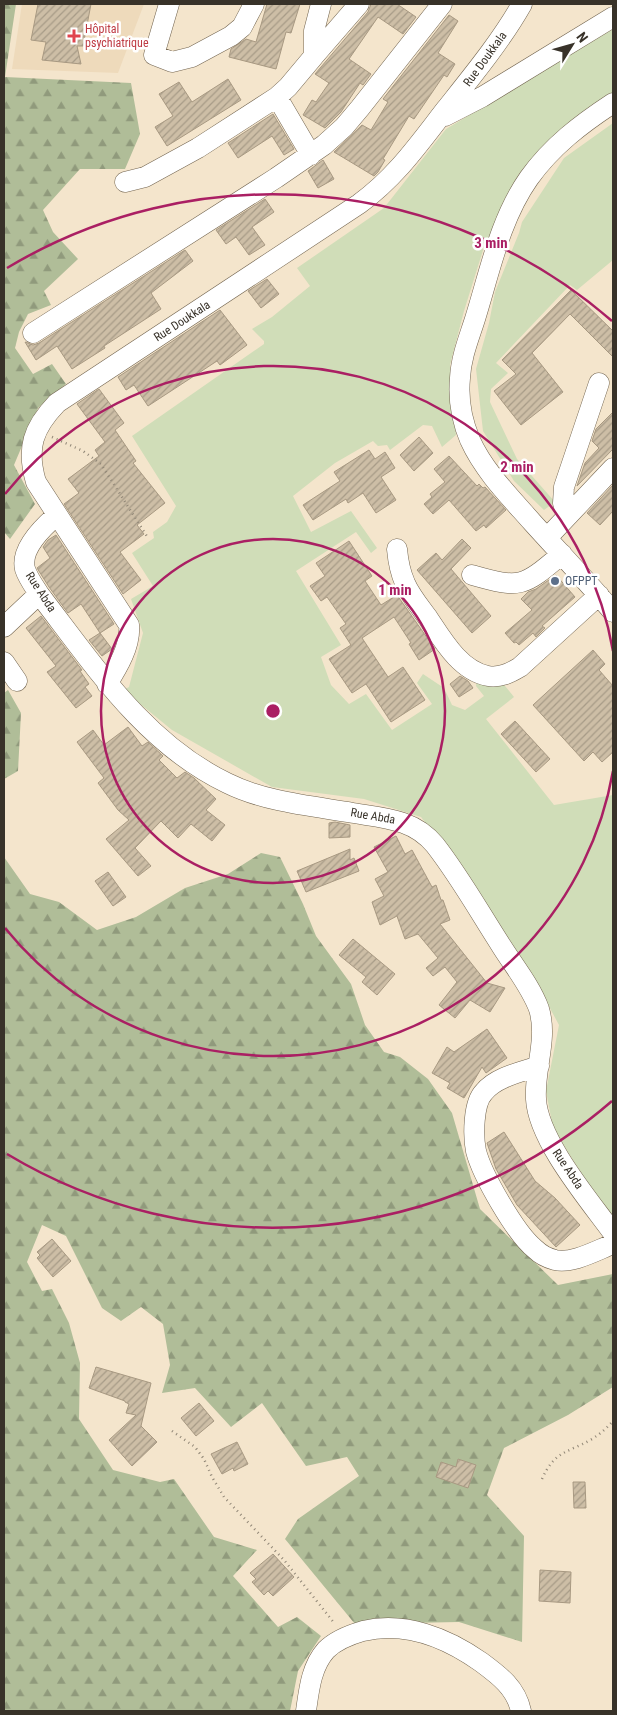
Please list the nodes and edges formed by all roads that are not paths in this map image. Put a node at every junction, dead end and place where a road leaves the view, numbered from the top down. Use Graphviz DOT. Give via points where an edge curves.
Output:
graph roads {
  1 [pos="170,4"];
  2 [pos="254,4"];
  3 [pos="321,4"];
  4 [pos="359,4"];
  5 [pos="442,4"];
  6 [pos="522,4"];
  7 [pos="613,17"];
  8 [pos="314,56"];
  9 [pos="277,97"];
  10 [pos="613,103"];
  11 [pos="438,120"];
  12 [pos="311,155"];
  13 [pos="125,182"];
  14 [pos="32,333"];
  15 [pos="599,383"];
  16 [pos="613,468"];
  17 [pos="57,515"];
  18 [pos="567,517"];
  19 [pos="547,538"];
  20 [pos="397,549"];
  21 [pos="562,554"];
  22 [pos="472,575"];
  23 [pos="39,594"];
  24 [pos="599,595"];
  25 [pos="613,612"];
  26 [pos="4,627"];
  27 [pos="4,662"];
  28 [pos="17,681"];
  29 [pos="107,684"];
  30 [pos="539,1066"];
  31 [pos="613,1233"];
  32 [pos="613,1244"];
  33 [pos="306,1711"];
  34 [pos="521,1711"];
  1 -- 2 [label="street" via="154,55 172,62 192,57 231,36 242,27"];
  3 -- 8 [label="street" via="314,31"];
  4 -- 8 [label="street"];
  5 -- 12 [label="street" via="348,123"];
  6 -- 11 [label="street, Rue Doukkala" via="501,38"];
  7 -- 11 [label="street"];
  8 -- 9 [label="street"];
  9 -- 12 [label="street"];
  9 -- 13 [label="street" via="198,148 145,177"];
  10 -- 19 [label="street" via="562,140 521,191 499,239 461,366 461,408 470,440 501,486"];
  11 -- 17 [label="street, Rue Doukkala" via="397,172 375,193 48,412 36,431 30,461 36,482"];
  12 -- 14 [label="street"];
  15 -- 18 [label="street" via="564,486 563,503"];
  16 -- 18 [label="street"];
  17 -- 23 [label="street, Rue Abda" via="35,537 25,559 26,570"];
  17 -- 29 [label="street, Rue Doukkala" via="129,625 129,635 119,663"];
  18 -- 19 [label="street"];
  19 -- 21 [label="street"];
  20 -- 24 [label="street" via="408,590 454,654 482,675 502,676 520,667"];
  21 -- 22 [label="street" via="529,580 517,584 503,584"];
  21 -- 24 [label="street"];
  23 -- 26 [label="street"];
  23 -- 29 [label="street, Rue Abda"];
  24 -- 25 [label="street"];
  27 -- 28 [label="street"];
  29 -- 30 [label="street, Rue Abda" via="160,739 228,784 274,799 390,818 423,832 440,851 532,994 541,1020"];
  30 -- 31 [label="street, Rue Abda" via="536,1100 542,1128"];
  30 -- 32 [label="street" via="491,1085 481,1096 474,1129 480,1162 505,1210 533,1248 542,1255 555,1260 569,1260"];
  33 -- 34 [label="street" via="312,1677 319,1660 336,1641 368,1630 390,1628 413,1630 435,1637 473,1657 507,1682"];
}
